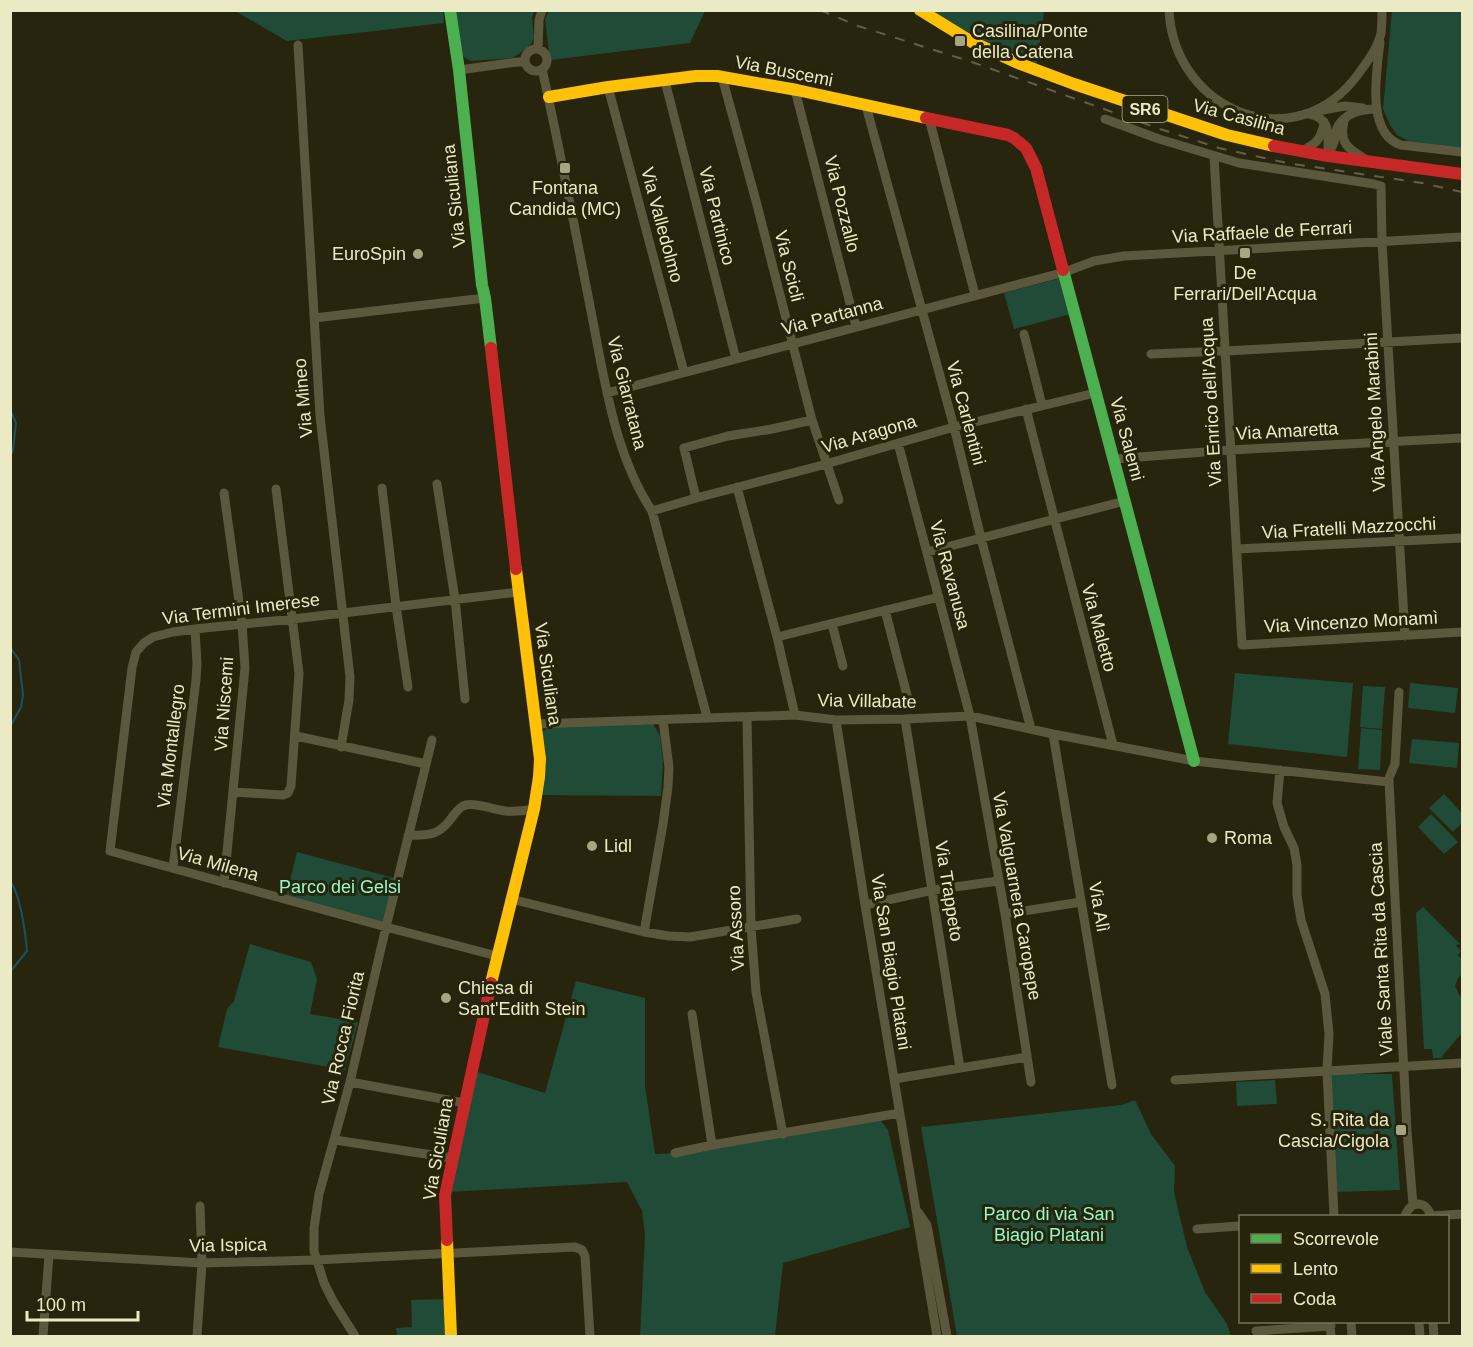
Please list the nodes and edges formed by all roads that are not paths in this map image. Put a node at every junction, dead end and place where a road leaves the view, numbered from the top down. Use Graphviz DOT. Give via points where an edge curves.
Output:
graph roads {
  1 [pos="450,10"];
  2 [pos="542,10"];
  3 [pos="920,10"];
  4 [pos="1169,10"];
  5 [pos="1383,10"];
  6 [pos="1381,35"];
  7 [pos="298,45"];
  8 [pos="538,49"];
  9 [pos="525,61"];
  10 [pos="542,69"];
  11 [pos="459,70"];
  12 [pos="722,77"];
  13 [pos="665,81"];
  14 [pos="608,87"];
  15 [pos="795,90"];
  16 [pos="549,97"];
  17 [pos="866,106"];
  18 [pos="1373,109"];
  19 [pos="1310,114"];
  20 [pos="929,118"];
  21 [pos="1344,118"];
  22 [pos="1105,119"];
  23 [pos="1325,122"];
  24 [pos="1011,136"];
  25 [pos="1302,151"];
  26 [pos="1462,152"];
  27 [pos="1214,156"];
  28 [pos="1328,156"];
  29 [pos="1370,162"];
  30 [pos="1462,174"];
  31 [pos="1462,237"];
  32 [pos="1382,242"];
  33 [pos="1219,251"];
  34 [pos="1065,272"];
  35 [pos="975,295"];
  36 [pos="485,298"];
  37 [pos="921,309"];
  38 [pos="314,318"];
  39 [pos="856,327"];
  40 [pos="1024,334"];
  41 [pos="1462,338"];
  42 [pos="1388,342"];
  43 [pos="792,344"];
  44 [pos="1224,351"];
  45 [pos="1151,354"];
  46 [pos="736,359"];
  47 [pos="684,372"];
  48 [pos="607,393"];
  49 [pos="1095,393"];
  50 [pos="1042,405"];
  51 [pos="1026,409"];
  52 [pos="812,420"];
  53 [pos="954,427"];
  54 [pos="1462,438"];
  55 [pos="1392,442"];
  56 [pos="898,443"];
  57 [pos="1230,450"];
  58 [pos="1114,459"];
  59 [pos="826,464"];
  60 [pos="437,484"];
  61 [pos="382,488"];
  62 [pos="736,488"];
  63 [pos="276,489"];
  64 [pos="224,493"];
  65 [pos="696,498"];
  66 [pos="839,500"];
  67 [pos="1125,501"];
  68 [pos="652,511"];
  69 [pos="1054,518"];
  70 [pos="981,538"];
  71 [pos="1462,538"];
  72 [pos="1400,542"];
  73 [pos="1237,549"];
  74 [pos="927,552"];
  75 [pos="519,592"];
  76 [pos="939,597"];
  77 [pos="454,599"];
  78 [pos="396,606"];
  79 [pos="885,610"];
  80 [pos="343,613"];
  81 [pos="293,619"];
  82 [pos="242,623"];
  83 [pos="832,624"];
  84 [pos="195,629"];
  85 [pos="1462,632"];
  86 [pos="1405,636"];
  87 [pos="777,637"];
  88 [pos="1242,645"];
  89 [pos="843,666"];
  90 [pos="408,687"];
  91 [pos="1399,692"];
  92 [pos="465,699"];
  93 [pos="908,699"];
  94 [pos="795,715"];
  95 [pos="970,716"];
  96 [pos="707,717"];
  97 [pos="747,717"];
  98 [pos="904,719"];
  99 [pos="663,720"];
  100 [pos="836,720"];
  101 [pos="536,724"];
  102 [pos="1031,729"];
  103 [pos="1053,734"];
  104 [pos="296,736"];
  105 [pos="432,740"];
  106 [pos="1113,745"];
  107 [pos="341,747"];
  108 [pos="1194,761"];
  109 [pos="426,764"];
  110 [pos="1280,770"];
  111 [pos="1389,782"];
  112 [pos="233,792"];
  113 [pos="534,809"];
  114 [pos="408,835"];
  115 [pos="110,851"];
  116 [pos="173,868"];
  117 [pos="998,881"];
  118 [pos="224,883"];
  119 [pos="933,891"];
  120 [pos="511,899"];
  121 [pos="1081,903"];
  122 [pos="865,905"];
  123 [pos="1005,914"];
  124 [pos="797,919"];
  125 [pos="386,927"];
  126 [pos="750,927"];
  127 [pos="644,932"];
  128 [pos="497,956"];
  129 [pos="692,1014"];
  130 [pos="1027,1057"];
  131 [pos="1462,1063"];
  132 [pos="1404,1066"];
  133 [pos="960,1068"];
  134 [pos="1327,1071"];
  135 [pos="894,1079"];
  136 [pos="1175,1080"];
  137 [pos="350,1082"];
  138 [pos="1031,1082"];
  139 [pos="1112,1085"];
  140 [pos="464,1103"];
  141 [pos="900,1113"];
  142 [pos="783,1134"];
  143 [pos="335,1140"];
  144 [pos="712,1145"];
  145 [pos="675,1153"];
  146 [pos="452,1158"];
  147 [pos="1413,1205"];
  148 [pos="200,1206"];
  149 [pos="916,1210"];
  150 [pos="1462,1214"];
  151 [pos="1334,1215"];
  152 [pos="1405,1215"];
  153 [pos="1431,1215"];
  154 [pos="1446,1215"];
  155 [pos="1239,1226"];
  156 [pos="1197,1230"];
  157 [pos="10,1252"];
  158 [pos="447,1253"];
  159 [pos="49,1255"];
  160 [pos="316,1260"];
  161 [pos="202,1263"];
  162 [pos="1330,1324"];
  163 [pos="1256,1331"];
  164 [pos="43,1336"];
  165 [pos="197,1336"];
  166 [pos="355,1336"];
  167 [pos="451,1336"];
  168 [pos="590,1336"];
  169 [pos="937,1336"];
  170 [pos="947,1336"];
  171 [pos="1331,1336"];
  1 -- 11 [label="street, Via Siculiana"];
  2 -- 8 [label="street"];
  3 -- 25 [label="street, Via Casilina / SR6" via="979,46 1044,73 1212,131"];
  4 -- 19 [label="street" via="1182,61 1214,98 1231,109 1261,118 1288,119"];
  5 -- 6 [label="street"];
  6 -- 18 [label="street"];
  6 -- 19 [label="street" via="1352,83 1331,103"];
  7 -- 38 [label="street, Via Mineo"];
  8 -- 9 [label="street" via="528,52"];
  8 -- 10 [label="street" via="548,59"];
  9 -- 10 [label="street" via="533,70"];
  9 -- 11 [label="street"];
  10 -- 16 [label="street, Via Giarratana"];
  11 -- 36 [label="street, Via Siculiana"];
  12 -- 13 [label="street, Via Buscemi"];
  12 -- 15 [label="street, Via Buscemi"];
  12 -- 43 [label="street, Via Scicli"];
  13 -- 14 [label="street, Via Buscemi"];
  13 -- 46 [label="street, Via Partinico"];
  14 -- 16 [label="street, Via Buscemi"];
  14 -- 47 [label="street, Via Valledolmo"];
  15 -- 17 [label="street, Via Buscemi"];
  15 -- 39 [label="street, Via Pozzallo"];
  16 -- 48 [label="street, Via Giarratana"];
  17 -- 20 [label="street, Via Buscemi"];
  17 -- 37 [label="street, Via Carlentini"];
  18 -- 19 [label="street" via="1345,106"];
  18 -- 21 [label="street"];
  18 -- 26 [label="street" via="1390,139 1397,143"];
  19 -- 23 [label="street"];
  20 -- 24 [label="street, Via Buscemi"];
  20 -- 35 [label="street"];
  21 -- 28 [label="street"];
  21 -- 29 [label="street" via="1345,144"];
  22 -- 27 [label="street"];
  23 -- 25 [label="street" via="1318,140"];
  23 -- 28 [label="street"];
  24 -- 34 [label="street, Via Salemi" via="1025,146 1034,161"];
  25 -- 28 [label="street, Via Casilina / SR6"];
  27 -- 32 [label="street, Via Angelo Marabini" via="1381,186"];
  27 -- 33 [label="street, Via Enrico dell'Acqua"];
  28 -- 29 [label="street, Via Casilina / SR6"];
  29 -- 30 [label="street, Via Casilina / SR6"];
  31 -- 32 [label="street, Via Raffaele de Ferrari"];
  32 -- 33 [label="street, Via Raffaele de Ferrari"];
  32 -- 42 [label="street, Via Angelo Marabini"];
  33 -- 34 [label="street, Via Raffaele de Ferrari" via="1112,257"];
  33 -- 44 [label="street, Via Enrico dell'Acqua"];
  34 -- 35 [label="street, Via Partanna"];
  34 -- 49 [label="street, Via Salemi"];
  35 -- 37 [label="street, Via Partanna"];
  36 -- 38 [label="street"];
  36 -- 75 [label="street, Via Siculiana"];
  37 -- 39 [label="street, Via Partanna"];
  37 -- 53 [label="street, Via Carlentini"];
  38 -- 80 [label="street, Via Mineo" via="320,416"];
  39 -- 43 [label="street, Via Partanna"];
  40 -- 50 [label="street"];
  41 -- 42 [label="street"];
  42 -- 44 [label="street"];
  42 -- 55 [label="street, Via Angelo Marabini"];
  43 -- 46 [label="street, Via Partanna"];
  43 -- 52 [label="street, Via Scicli"];
  44 -- 45 [label="street"];
  44 -- 57 [label="street, Via Enrico dell'Acqua"];
  46 -- 47 [label="street, Via Partanna"];
  47 -- 48 [label="street, Via Partanna"];
  48 -- 68 [label="street, Via Giarratana" via="626,458"];
  49 -- 50 [label="street, Via Aragona"];
  49 -- 58 [label="street, Via Salemi"];
  50 -- 51 [label="street, Via Aragona"];
  51 -- 53 [label="street, Via Aragona"];
  51 -- 69 [label="street, Via Maletto"];
  52 -- 59 [label="street, Via Scicli"];
  52 -- 65 [label="street" via="684,448"];
  53 -- 56 [label="street, Via Aragona"];
  53 -- 70 [label="street, Via Carlentini"];
  54 -- 55 [label="street, Via Amaretta"];
  55 -- 57 [label="street, Via Amaretta"];
  55 -- 72 [label="street, Via Angelo Marabini"];
  56 -- 59 [label="street, Via Aragona"];
  56 -- 74 [label="street, Via Ravanusa"];
  57 -- 58 [label="street, Via Amaretta"];
  57 -- 73 [label="street, Via Enrico dell'Acqua"];
  58 -- 67 [label="street, Via Salemi"];
  59 -- 62 [label="street, Via Aragona"];
  59 -- 66 [label="street, Via Scicli"];
  60 -- 77 [label="street"];
  61 -- 78 [label="street"];
  62 -- 65 [label="street, Via Aragona"];
  62 -- 87 [label="street"];
  63 -- 81 [label="street"];
  64 -- 82 [label="street, Via Niscemi"];
  65 -- 68 [label="street, Via Aragona"];
  67 -- 69 [label="street"];
  67 -- 108 [label="street, Via Salemi"];
  68 -- 96 [label="street, Via Giarratana"];
  69 -- 70 [label="street"];
  69 -- 106 [label="street, Via Maletto"];
  70 -- 74 [label="street"];
  70 -- 102 [label="street, Via Carlentini"];
  71 -- 72 [label="street, Via Fratelli Mazzocchi"];
  72 -- 73 [label="street, Via Fratelli Mazzocchi"];
  72 -- 86 [label="street, Via Angelo Marabini"];
  73 -- 88 [label="street, Via Enrico dell'Acqua"];
  74 -- 76 [label="street, Via Ravanusa"];
  75 -- 77 [label="street, Via Termini Imerese"];
  75 -- 101 [label="street, Via Siculiana"];
  76 -- 79 [label="street"];
  76 -- 95 [label="street, Via Ravanusa"];
  77 -- 78 [label="street, Via Termini Imerese"];
  77 -- 92 [label="street"];
  78 -- 80 [label="street, Via Termini Imerese"];
  78 -- 90 [label="street"];
  79 -- 83 [label="street"];
  79 -- 93 [label="street"];
  80 -- 81 [label="street, Via Termini Imerese"];
  80 -- 107 [label="street, Via Mineo" via="350,689"];
  81 -- 82 [label="street, Via Termini Imerese"];
  81 -- 104 [label="street" via="299,673"];
  82 -- 84 [label="street, Via Termini Imerese"];
  82 -- 112 [label="street, Via Niscemi" via="245,668"];
  83 -- 87 [label="street"];
  83 -- 89 [label="street"];
  84 -- 115 [label="street, Via Termini Imerese" via="153,637 139,648 134,658"];
  84 -- 116 [label="street, Via Montallegro" via="196,680"];
  85 -- 86 [label="street, Via Vincenzo Monamì"];
  86 -- 88 [label="street, Via Vincenzo Monamì"];
  87 -- 94 [label="street"];
  91 -- 111 [label="street, Viale Santa Rita da Cascia" via="1395,764"];
  94 -- 97 [label="street, Via Villabate"];
  94 -- 100 [label="street, Via Villabate"];
  95 -- 98 [label="street, Via Villabate"];
  95 -- 102 [label="street, Via Villabate"];
  95 -- 117 [label="street, Via Valguarnera Caropepe"];
  96 -- 97 [label="street, Via Villabate"];
  96 -- 99 [label="street, Via Villabate"];
  97 -- 126 [label="street, Via Assoro"];
  98 -- 100 [label="street, Via Villabate"];
  98 -- 119 [label="street, Via Trappeto"];
  99 -- 101 [label="street, Via Villabate"];
  99 -- 127 [label="street" via="668,787"];
  100 -- 122 [label="street, Via San Biagio Platani"];
  101 -- 113 [label="street, Via Siculiana" via="540,764"];
  102 -- 103 [label="street, Via Villabate"];
  103 -- 106 [label="street, Via Villabate"];
  103 -- 121 [label="street, Via Alì"];
  104 -- 107 [label="street"];
  104 -- 112 [label="street" via="288,793 281,796"];
  105 -- 109 [label="street, Via Rocca Fiorita"];
  106 -- 108 [label="street, Via Villabate"];
  107 -- 109 [label="street"];
  108 -- 110 [label="street, Via Villabate"];
  109 -- 114 [label="street, Via Rocca Fiorita"];
  110 -- 111 [label="street, Via Villabate"];
  110 -- 134 [label="street" via="1277,803 1294,848 1301,920 1325,994"];
  111 -- 132 [label="street, Viale Santa Rita da Cascia"];
  112 -- 118 [label="street, Via Niscemi"];
  113 -- 114 [label="street" via="508,811 464,805 437,832"];
  113 -- 120 [label="street, Via Siculiana"];
  114 -- 125 [label="street, Via Rocca Fiorita"];
  115 -- 116 [label="street, Via Milena"];
  116 -- 118 [label="street, Via Milena"];
  117 -- 119 [label="street"];
  117 -- 123 [label="street, Via Valguarnera Caropepe"];
  118 -- 125 [label="street, Via Milena"];
  119 -- 122 [label="street"];
  119 -- 133 [label="street, Via Trappeto"];
  120 -- 127 [label="street"];
  120 -- 128 [label="street, Via Siculiana"];
  121 -- 123 [label="street"];
  121 -- 139 [label="street, Via Alì"];
  122 -- 135 [label="street, Via San Biagio Platani"];
  123 -- 130 [label="street, Via Valguarnera Caropepe"];
  124 -- 126 [label="street"];
  125 -- 128 [label="street, Via Milena"];
  125 -- 137 [label="street, Via Rocca Fiorita"];
  126 -- 127 [label="street" via="690,936"];
  126 -- 142 [label="street, Via Assoro" via="756,992"];
  128 -- 140 [label="street, Via Siculiana"];
  129 -- 144 [label="street"];
  130 -- 133 [label="street"];
  130 -- 138 [label="street, Via Valguarnera Caropepe"];
  131 -- 132 [label="street"];
  132 -- 134 [label="street"];
  132 -- 147 [label="street, Viale Santa Rita da Cascia"];
  133 -- 135 [label="street"];
  134 -- 136 [label="street"];
  134 -- 151 [label="street"];
  135 -- 141 [label="street, Via San Biagio Platani"];
  137 -- 140 [label="street"];
  137 -- 143 [label="street, Via Rocca Fiorita"];
  140 -- 146 [label="street, Via Siculiana"];
  141 -- 142 [label="street"];
  141 -- 149 [label="street, Via San Biagio Platani"];
  142 -- 144 [label="street"];
  143 -- 146 [label="street"];
  143 -- 160 [label="street, Via Rocca Fiorita" via="318,1200"];
  144 -- 145 [label="street"];
  146 -- 158 [label="street, Via Siculiana" via="445,1195"];
  147 -- 152 [label="street"];
  147 -- 153 [label="street" via="1425,1206"];
  148 -- 161 [label="street"];
  149 -- 169 [label="street, Via San Biagio Platani"];
  149 -- 170 [label="street, Via San Biagio Platani" via="927,1225"];
  150 -- 154 [label="street"];
  155 -- 156 [label="street"];
  157 -- 159 [label="street, Via Ispica"];
  158 -- 160 [label="street, Via Ispica"];
  158 -- 167 [label="street, Via Siculiana"];
  158 -- 168 [label="street, Via Ispica" via="576,1247 582,1250"];
  159 -- 161 [label="street, Via Ispica"];
  159 -- 164 [label="street"];
  160 -- 161 [label="street, Via Ispica"];
  160 -- 166 [label="street, Via Rocca Fiorita" via="327,1292"];
  161 -- 165 [label="street"];
  162 -- 163 [label="street"];
  162 -- 171 [label="street"];
}
